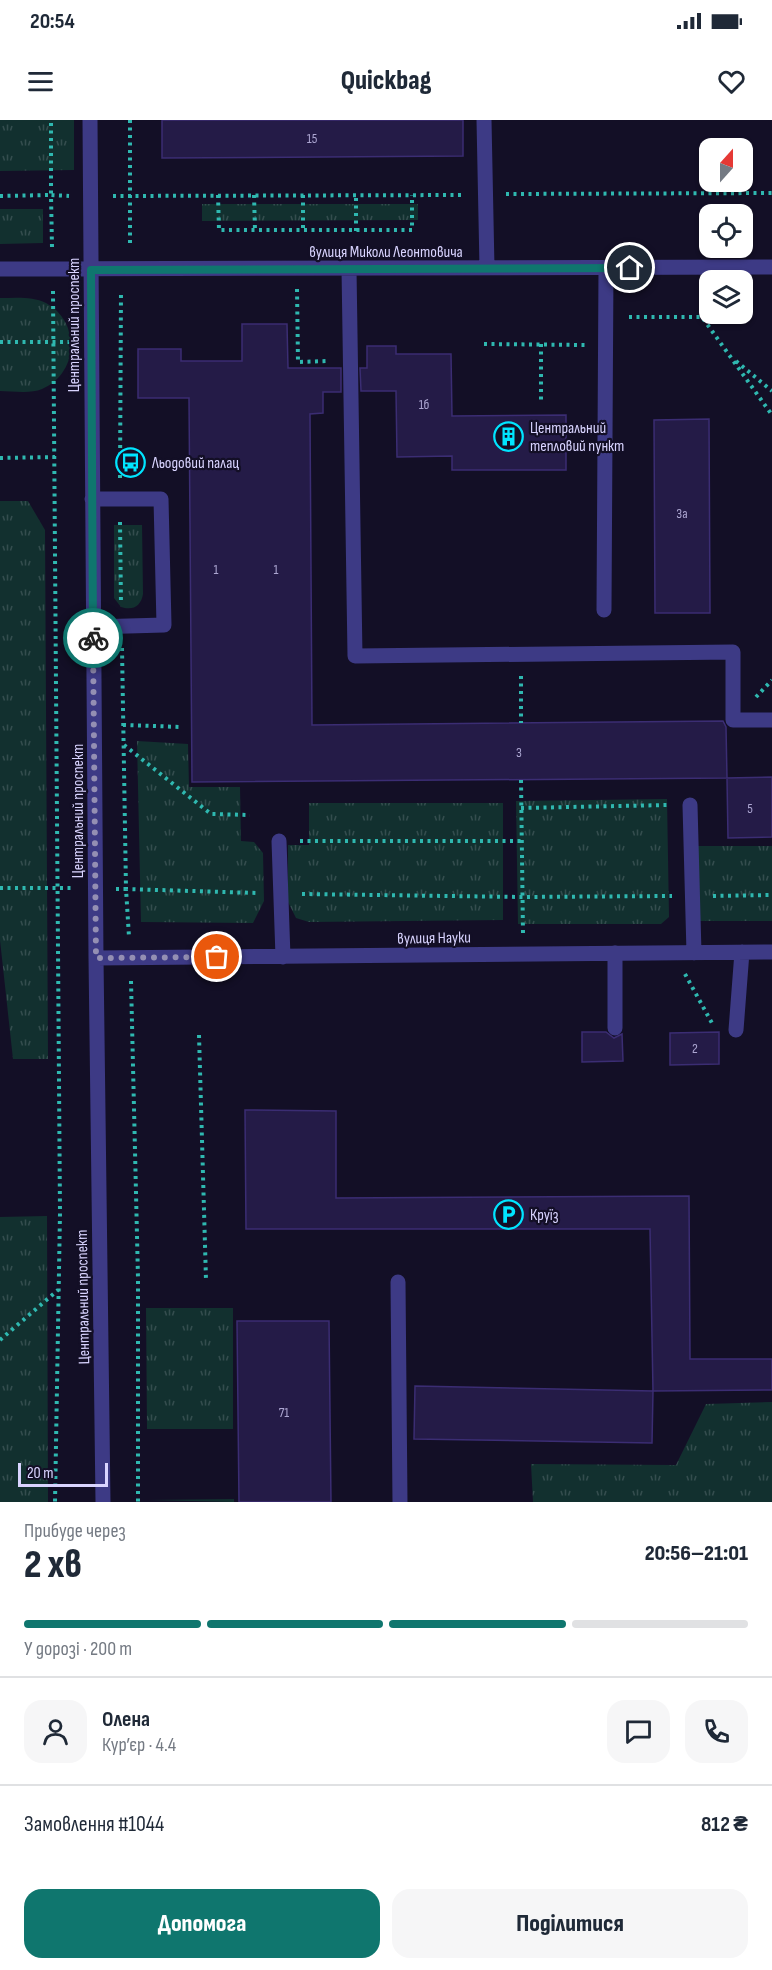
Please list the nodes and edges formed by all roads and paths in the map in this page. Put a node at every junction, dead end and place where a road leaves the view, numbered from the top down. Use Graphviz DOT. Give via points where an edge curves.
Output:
graph roads {
  1 [pos="51,120"];
  2 [pos="90,120"];
  3 [pos="130,120"];
  4 [pos="484,120"];
  5 [pos="772,193"];
  6 [pos="485,194"];
  7 [pos="0,195"];
  8 [pos="51,195"];
  9 [pos="218,195"];
  10 [pos="255,195"];
  11 [pos="303,195"];
  12 [pos="356,195"];
  13 [pos="412,195"];
  14 [pos="90,196"];
  15 [pos="130,196"];
  16 [pos="255,230"];
  17 [pos="303,231"];
  18 [pos="356,231"];
  19 [pos="772,267"];
  20 [pos="487,268"];
  21 [pos="606,268"];
  22 [pos="0,269"];
  23 [pos="52,269"];
  24 [pos="297,269"];
  25 [pos="349,269"];
  26 [pos="91,270"];
  27 [pos="125,270"];
  28 [pos="606,317"];
  29 [pos="0,342"];
  30 [pos="54,342"];
  31 [pos="91,342"];
  32 [pos="121,342"];
  33 [pos="484,344"];
  34 [pos="541,344"];
  35 [pos="606,345"];
  36 [pos="731,357"];
  37 [pos="351,361"];
  38 [pos="772,391"];
  39 [pos="541,403"];
  40 [pos="772,416"];
  41 [pos="56,457"];
  42 [pos="0,458"];
  43 [pos="92,499"];
  44 [pos="120,499"];
  45 [pos="604,610"];
  46 [pos="121,626"];
  47 [pos="93,627"];
  48 [pos="520,654"];
  49 [pos="772,720"];
  50 [pos="521,723"];
  51 [pos="123,725"];
  52 [pos="182,727"];
  53 [pos="123,744"];
  54 [pos="520,780"];
  55 [pos="690,805"];
  56 [pos="521,808"];
  57 [pos="250,815"];
  58 [pos="279,840"];
  59 [pos="522,841"];
  60 [pos="280,894"];
  61 [pos="772,895"];
  62 [pos="692,896"];
  63 [pos="522,897"];
  64 [pos="742,952"];
  65 [pos="772,952"];
  66 [pos="615,953"];
  67 [pos="672,953"];
  68 [pos="694,953"];
  69 [pos="523,954"];
  70 [pos="283,957"];
  71 [pos="96,958"];
  72 [pos="615,1028"];
  73 [pos="736,1028"];
  74 [pos="199,1035"];
  75 [pos="206,1280"];
  76 [pos="398,1282"];
  77 [pos="58,1290"];
  78 [pos="0,1340"];
  79 [pos="55,1502"];
  80 [pos="103,1502"];
  81 [pos="400,1502"];
  1 -- 8 [label="path"];
  2 -- 14 [label="street, Центральний проспект"];
  3 -- 15 [label="path"];
  4 -- 6 [label="street"];
  5 -- 6 [label="path"];
  6 -- 13 [label="path"];
  6 -- 20 [label="street"];
  7 -- 8 [label="path"];
  8 -- 14 [label="path"];
  8 -- 23 [label="path"];
  9 -- 10 [label="path"];
  9 -- 15 [label="path"];
  9 -- 16 [label="path" via="219,230"];
  10 -- 11 [label="path"];
  10 -- 16 [label="path"];
  11 -- 12 [label="path"];
  11 -- 17 [label="path"];
  12 -- 13 [label="path"];
  12 -- 18 [label="path"];
  13 -- 18 [label="path" via="412,230"];
  14 -- 15 [label="path"];
  14 -- 26 [label="street, Центральний проспект"];
  15 -- 27 [label="path" via="130,249"];
  16 -- 17 [label="path"];
  17 -- 18 [label="path"];
  19 -- 21 [label="street, вулиця Миколи Леонтовича"];
  20 -- 21 [label="street, вулиця Миколи Леонтовича"];
  20 -- 25 [label="street, вулиця Миколи Леонтовича"];
  21 -- 28 [label="street"];
  22 -- 23 [label="street, вулиця Миколи Леонтовича"];
  23 -- 26 [label="street, вулиця Миколи Леонтовича"];
  23 -- 30 [label="path"];
  24 -- 25 [label="street, вулиця Миколи Леонтовича"];
  24 -- 27 [label="street, вулиця Миколи Леонтовича"];
  24 -- 37 [label="path" via="298,362"];
  25 -- 37 [label="street"];
  26 -- 27 [label="street, вулиця Миколи Леонтовича"];
  26 -- 31 [label="street, Центральний проспект"];
  27 -- 32 [label="path" via="121,286"];
  28 -- 35 [label="street"];
  28 -- 36 [label="path" via="702,317"];
  29 -- 30 [label="path"];
  30 -- 31 [label="path"];
  30 -- 41 [label="path"];
  31 -- 32 [label="path"];
  31 -- 43 [label="street, Центральний проспект"];
  32 -- 44 [label="path"];
  33 -- 34 [label="path"];
  34 -- 35 [label="path"];
  34 -- 39 [label="path"];
  35 -- 45 [label="street"];
  36 -- 38 [label="path"];
  36 -- 40 [label="path"];
  37 -- 48 [label="street" via="355,656"];
  41 -- 42 [label="path"];
  41 -- 77 [label="path"];
  43 -- 44 [label="street"];
  43 -- 47 [label="street, Центральний проспект"];
  44 -- 46 [label="path"];
  44 -- 46 [label="street" via="161,499 164,625"];
  46 -- 47 [label="street"];
  46 -- 51 [label="path"];
  47 -- 71 [label="street, Центральний проспект"];
  48 -- 49 [label="street" via="733,652 734,720"];
  48 -- 50 [label="path"];
  51 -- 52 [label="path"];
  51 -- 53 [label="path"];
  53 -- 57 [label="path" via="211,814"];
  53 -- 60 [label="path" via="126,889"];
  54 -- 56 [label="path"];
  55 -- 56 [label="path"];
  55 -- 62 [label="street"];
  56 -- 59 [label="path"];
  58 -- 59 [label="path"];
  58 -- 60 [label="street"];
  59 -- 63 [label="path"];
  60 -- 63 [label="path"];
  60 -- 70 [label="street"];
  61 -- 62 [label="path"];
  62 -- 63 [label="path"];
  62 -- 68 [label="street"];
  63 -- 69 [label="path"];
  64 -- 65 [label="street, вулиця Науки"];
  64 -- 68 [label="street, вулиця Науки"];
  64 -- 73 [label="street"];
  66 -- 67 [label="street, вулиця Науки"];
  66 -- 69 [label="street, вулиця Науки"];
  66 -- 72 [label="street"];
  67 -- 68 [label="street, вулиця Науки"];
  67 -- 73 [label="path" via="714,1027"];
  69 -- 70 [label="street, вулиця Науки"];
  70 -- 71 [label="street, вулиця Науки"];
  71 -- 80 [label="street, Центральний проспект"];
  74 -- 75 [label="path"];
  76 -- 81 [label="street"];
  77 -- 78 [label="path"];
  77 -- 79 [label="path"];
}
